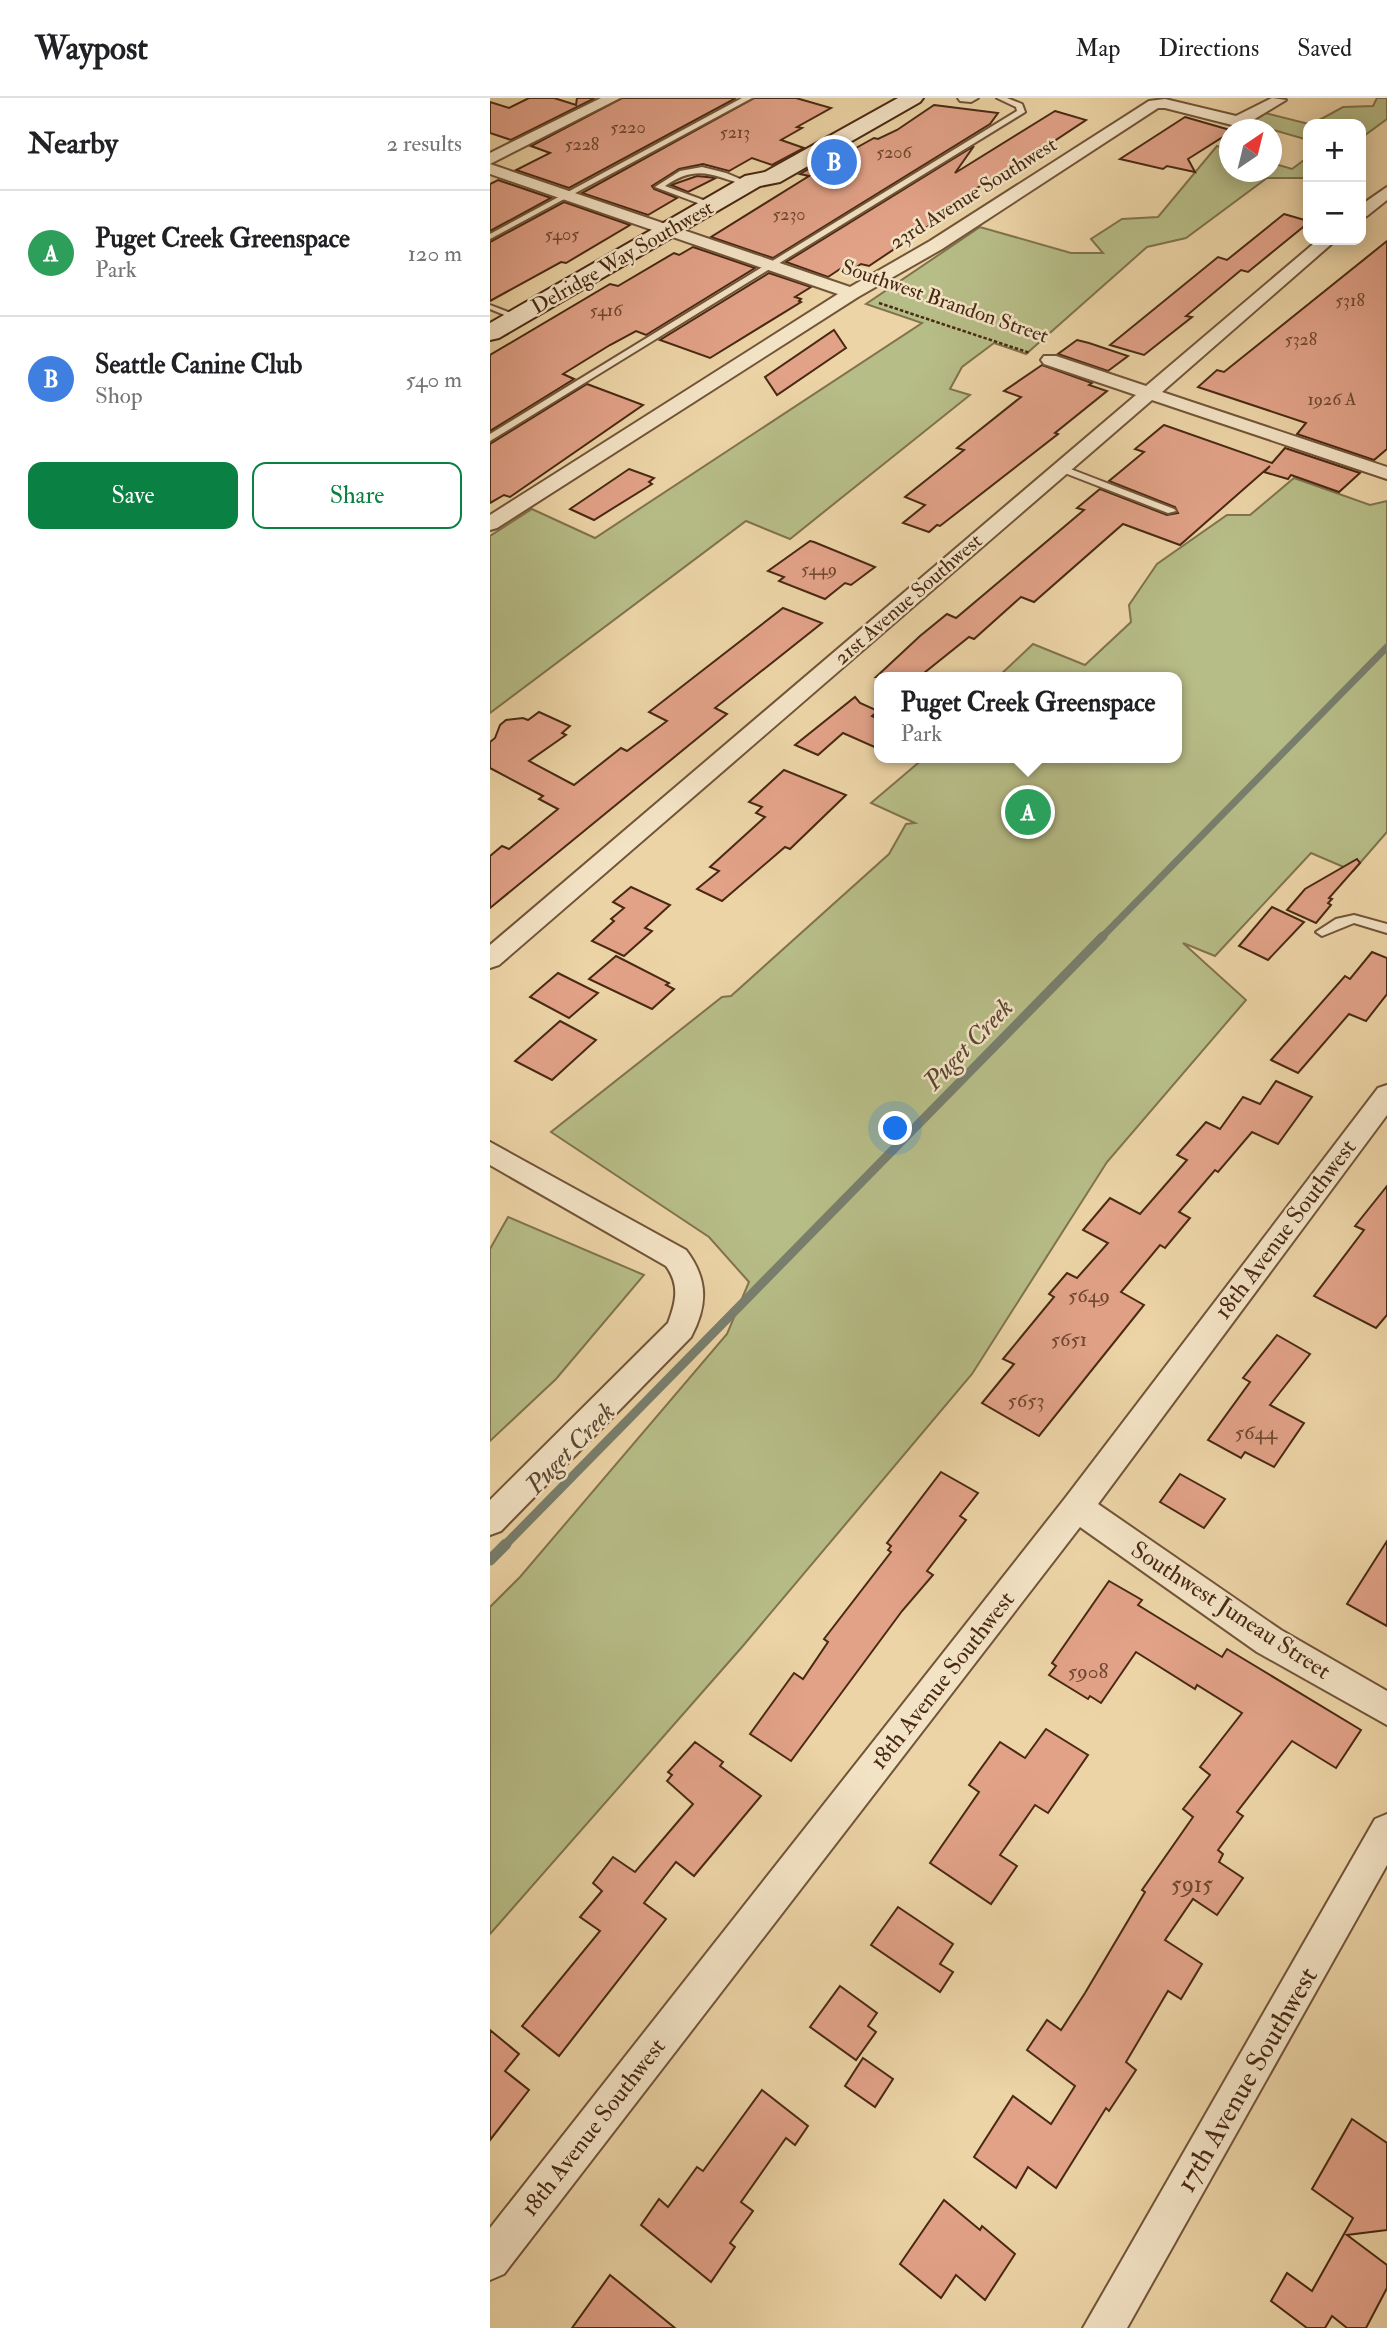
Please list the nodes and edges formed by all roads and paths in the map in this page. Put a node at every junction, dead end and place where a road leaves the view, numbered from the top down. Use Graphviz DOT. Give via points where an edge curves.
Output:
graph roads {
  1 [pos="613,98"];
  2 [pos="748,98"];
  3 [pos="888,98"];
  4 [pos="914,98"];
  5 [pos="965,98"];
  6 [pos="971,98"];
  7 [pos="1001,98"];
  8 [pos="1279,100"];
  9 [pos="490,159"];
  10 [pos="490,169"];
  11 [pos="710,176"];
  12 [pos="700,177"];
  13 [pos="750,182"];
  14 [pos="1387,191"];
  15 [pos="567,195"];
  16 [pos="711,206"];
  17 [pos="1366,209"];
  18 [pos="668,230"];
  19 [pos="490,237"];
  20 [pos="1322,245"];
  21 [pos="769,265"];
  22 [pos="852,293"];
  23 [pos="492,307"];
  24 [pos="517,317"];
  25 [pos="490,332"];
  26 [pos="1051,360"];
  27 [pos="1150,393"];
  28 [pos="490,438"];
  29 [pos="1060,468"];
  30 [pos="1387,473"];
  31 [pos="1171,511"];
  32 [pos="490,524"];
  33 [pos="1387,929"];
  34 [pos="1322,932"];
  35 [pos="490,959"];
  36 [pos="1387,1095"];
  37 [pos="490,1152"];
  38 [pos="1077,1507"];
  39 [pos="490,1521"];
  40 [pos="1387,1709"];
  41 [pos="1387,1831"];
  42 [pos="490,2260"];
  43 [pos="1104,2328"];
  1 -- 9 [label="street"];
  2 -- 15 [label="lane"];
  3 -- 13 [label="main road, Delridge Way Southwest" via="754,172"];
  4 -- 13 [label="main road, Delridge Way Southwest" via="772,177"];
  5 -- 6 [label="street"];
  7 -- 21 [label="lane" via="1019,106 1021,112"];
  8 -- 22 [label="street, 23rd Avenue Southwest" via="1236,121 1154,104 936,245"];
  10 -- 15 [label="street, Southwest Brandon Street"];
  11 -- 12 [label="lane"];
  11 -- 13 [label="lane"];
  11 -- 16 [label="lane" via="692,168 659,187 682,191"];
  13 -- 16 [label="main road, Delridge Way Southwest"];
  14 -- 17 [label="street"];
  15 -- 18 [label="street, Southwest Brandon Street"];
  15 -- 19 [label="lane"];
  16 -- 18 [label="main road, Delridge Way Southwest"];
  18 -- 21 [label="street, Southwest Brandon Street"];
  18 -- 24 [label="main road, Delridge Way Southwest"];
  20 -- 27 [label="street, 21st Avenue Southwest"];
  21 -- 22 [label="street, Southwest Brandon Street"];
  21 -- 28 [label="lane"];
  22 -- 26 [label="path, Southwest Brandon Street"];
  22 -- 32 [label="street, 23rd Avenue Southwest"];
  23 -- 24 [label="lane"];
  24 -- 25 [label="main road, Delridge Way Southwest"];
  26 -- 27 [label="street, Southwest Brandon Street"];
  27 -- 29 [label="street, 21st Avenue Southwest"];
  27 -- 30 [label="street, Southwest Brandon Street"];
  29 -- 31 [label="lane"];
  29 -- 35 [label="street, 21st Avenue Southwest"];
  33 -- 34 [label="lane" via="1360,918 1341,920"];
  36 -- 38 [label="street, 18th Avenue Southwest"];
  37 -- 39 [label="street" via="676,1258 689,1274 691,1298 681,1329"];
  38 -- 40 [label="street, Southwest Juneau Street" via="1269,1641"];
  38 -- 42 [label="street, 18th Avenue Southwest"];
  41 -- 43 [label="street, 17th Avenue Southwest"];
}
